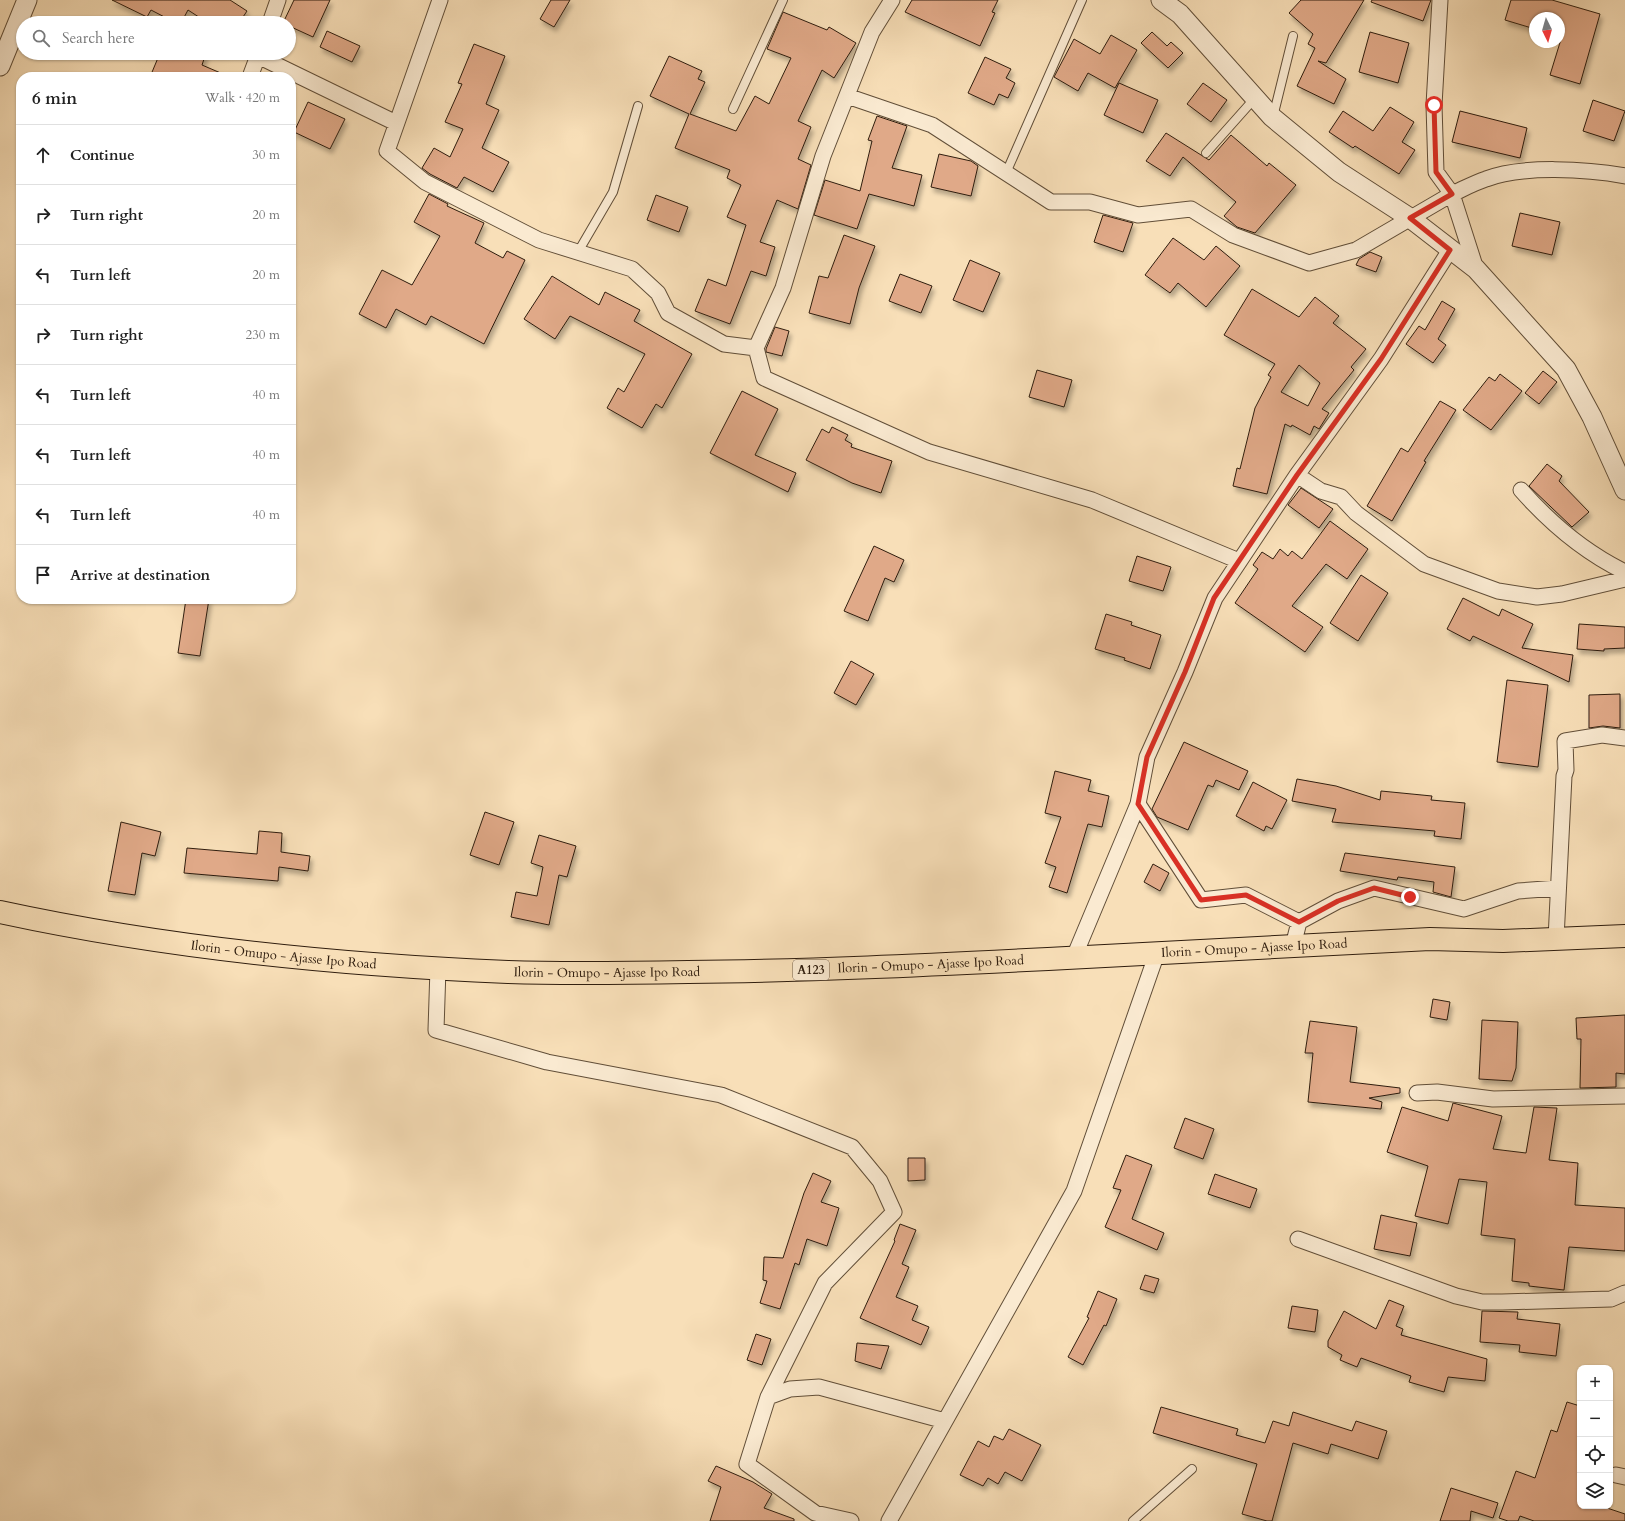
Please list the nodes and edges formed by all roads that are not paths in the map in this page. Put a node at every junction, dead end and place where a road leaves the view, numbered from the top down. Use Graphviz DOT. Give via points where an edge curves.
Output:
graph roads {
  1 [pos="26,0"];
  2 [pos="278,0"];
  3 [pos="440,0"];
  4 [pos="783,0"];
  5 [pos="892,0"];
  6 [pos="1082,0"];
  7 [pos="1161,0"];
  8 [pos="1440,0"];
  9 [pos="20,16"];
  10 [pos="272,16"];
  11 [pos="16,25"];
  12 [pos="1293,36"];
  13 [pos="256,60"];
  14 [pos="270,60"];
  15 [pos="0,66"];
  16 [pos="252,72"];
  17 [pos="294,72"];
  18 [pos="296,73"];
  19 [pos="847,96"];
  20 [pos="1255,98"];
  21 [pos="638,106"];
  22 [pos="733,109"];
  23 [pos="1272,117"];
  24 [pos="396,123"];
  25 [pos="1206,153"];
  26 [pos="1006,173"];
  27 [pos="1625,176"];
  28 [pos="1452,194"];
  29 [pos="1410,218"];
  30 [pos="1450,250"];
  31 [pos="578,252"];
  32 [pos="1476,269"];
  33 [pos="756,348"];
  34 [pos="1620,465"];
  35 [pos="1297,475"];
  36 [pos="1521,490"];
  37 [pos="1625,490"];
  38 [pos="1239,561"];
  39 [pos="1625,572"];
  40 [pos="1625,579"];
  41 [pos="1625,738"];
  42 [pos="1138,804"];
  43 [pos="1558,888"];
  44 [pos="0,912"];
  45 [pos="1299,922"];
  46 [pos="1625,936"];
  47 [pos="1556,939"];
  48 [pos="1293,946"];
  49 [pos="1157,953"];
  50 [pos="1074,958"];
  51 [pos="438,968"];
  52 [pos="1417,1093"];
  53 [pos="1625,1096"];
  54 [pos="1298,1239"];
  55 [pos="1625,1293"];
  56 [pos="768,1397"];
  57 [pos="946,1421"];
  58 [pos="1192,1468"];
  59 [pos="843,1520"];
  60 [pos="890,1521"];
  61 [pos="1133,1521"];
  1 -- 9 [label="street"];
  2 -- 10 [label="street"];
  3 -- 24 [label="street"];
  4 -- 22 [label="lane"];
  5 -- 19 [label="street" via="872,32"];
  6 -- 26 [label="lane"];
  7 -- 20 [label="street" via="1180,14"];
  8 -- 28 [label="street" via="1434,105 1436,172"];
  11 -- 15 [label="street"];
  12 -- 23 [label="lane"];
  13 -- 16 [label="street"];
  14 -- 17 [label="street"];
  18 -- 24 [label="street"];
  19 -- 26 [label="street" via="932,125"];
  19 -- 33 [label="street" via="823,156 783,288"];
  20 -- 23 [label="street"];
  20 -- 25 [label="lane"];
  21 -- 31 [label="lane" via="613,192"];
  23 -- 29 [label="street" via="1339,172"];
  24 -- 31 [label="street" via="386,151 425,182 539,240"];
  26 -- 29 [label="street" via="1051,202 1090,202 1138,215 1192,209 1233,234 1308,263 1356,250"];
  27 -- 28 [label="street" via="1552,170 1517,172 1486,178"];
  28 -- 29 [label="street"];
  28 -- 32 [label="street"];
  29 -- 30 [label="street"];
  30 -- 32 [label="street"];
  30 -- 35 [label="street" via="1381,359"];
  31 -- 33 [label="street" via="632,269 658,293 668,313 724,344"];
  32 -- 34 [label="street" via="1566,369"];
  33 -- 38 [label="street" via="764,378 929,452 1092,500"];
  34 -- 37 [label="street"];
  35 -- 38 [label="street"];
  35 -- 40 [label="street" via="1321,491 1341,497 1356,514 1424,564 1498,591 1536,597 1562,594"];
  36 -- 39 [label="street" via="1544,516 1580,546"];
  38 -- 42 [label="street" via="1214,598 1185,672 1147,757"];
  41 -- 43 [label="street" via="1602,735 1565,741 1566,770"];
  42 -- 45 [label="street" via="1201,900 1246,895"];
  42 -- 50 [label="street"];
  43 -- 45 [label="street" via="1518,891 1464,909 1374,888 1338,901"];
  43 -- 47 [label="street"];
  44 -- 51 [label="highway, Ilorin - Omupo - Ajasse Ipo Road / A123" via="131,936 232,950"];
  45 -- 48 [label="street"];
  46 -- 47 [label="highway, Ilorin - Omupo - Ajasse Ipo Road / A123"];
  47 -- 48 [label="highway, Ilorin - Omupo - Ajasse Ipo Road / A123" via="1430,939"];
  48 -- 49 [label="highway, Ilorin - Omupo - Ajasse Ipo Road / A123"];
  49 -- 50 [label="highway, Ilorin - Omupo - Ajasse Ipo Road / A123"];
  49 -- 57 [label="street" via="1074,1191"];
  50 -- 51 [label="highway, Ilorin - Omupo - Ajasse Ipo Road / A123" via="924,966 715,972 510,972"];
  51 -- 56 [label="street" via="436,1030 547,1062 721,1096 852,1147 880,1181 894,1212 825,1283"];
  52 -- 53 [label="street" via="1437,1092 1493,1099"];
  54 -- 55 [label="street" via="1456,1296 1482,1302 1611,1299"];
  56 -- 57 [label="street" via="790,1389 819,1387"];
  56 -- 59 [label="street" via="747,1464 816,1513"];
  57 -- 60 [label="street"];
  58 -- 61 [label="lane"];
}
